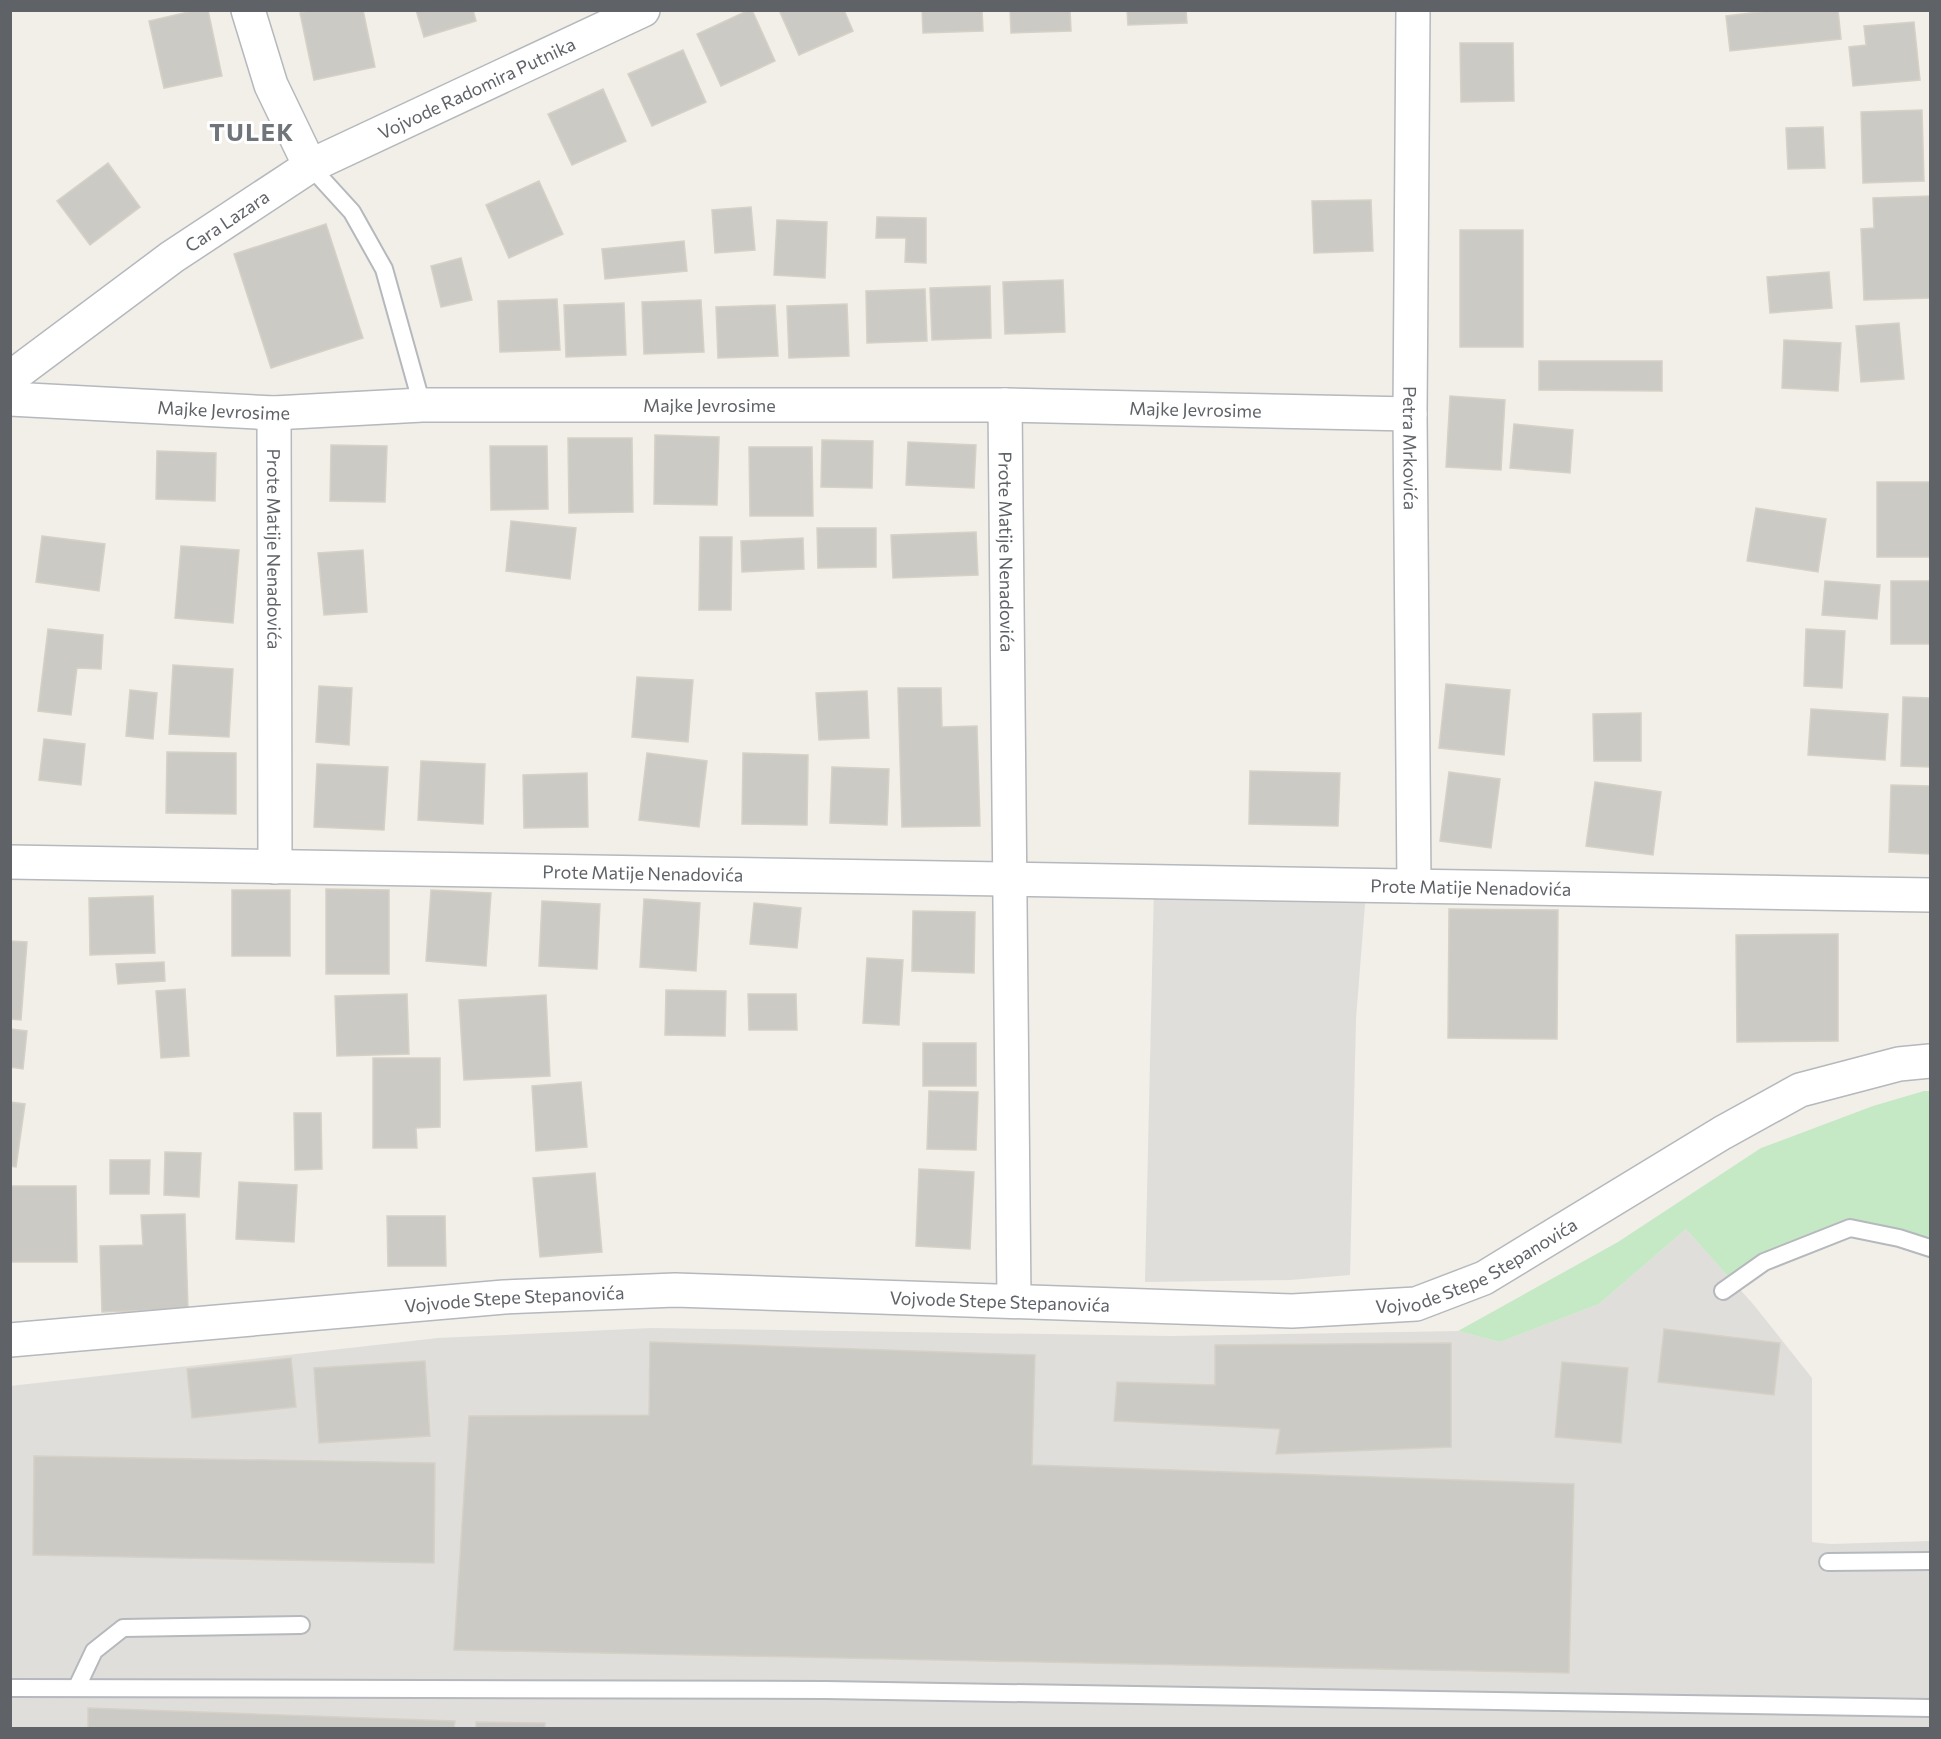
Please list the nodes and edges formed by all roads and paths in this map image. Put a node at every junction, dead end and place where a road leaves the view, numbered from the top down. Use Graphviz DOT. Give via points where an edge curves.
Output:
graph roads {
  1 [pos="248,10"];
  2 [pos="643,10"];
  3 [pos="1413,10"];
  4 [pos="310,166"];
  5 [pos="10,378"];
  6 [pos="10,399"];
  7 [pos="422,405"];
  8 [pos="1005,405"];
  9 [pos="274,413"];
  10 [pos="1410,414"];
  11 [pos="10,862"];
  12 [pos="275,867"];
  13 [pos="1010,879"];
  14 [pos="1414,886"];
  15 [pos="1930,895"];
  16 [pos="1930,1061"];
  17 [pos="1930,1248"];
  18 [pos="1723,1291"];
  19 [pos="1014,1301"];
  20 [pos="10,1340"];
  21 [pos="1930,1561"];
  22 [pos="1828,1562"];
  23 [pos="301,1625"];
  24 [pos="10,1688"];
  25 [pos="76,1688"];
  26 [pos="1930,1708"];
  1 -- 4 [label="street" via="271,85"];
  2 -- 4 [label="street, Vojvode Radomira Putnika"];
  3 -- 10 [label="street, Petra Mrkovića"];
  4 -- 5 [label="street, Cara Lazara" via="172,257"];
  4 -- 7 [label="lane" via="352,212 384,268"];
  6 -- 9 [label="street, Majke Jevrosime"];
  7 -- 8 [label="street, Majke Jevrosime"];
  7 -- 9 [label="street, Majke Jevrosime"];
  8 -- 10 [label="street, Majke Jevrosime"];
  8 -- 13 [label="street, Prote Matije Nenadovića"];
  9 -- 12 [label="street, Prote Matije Nenadovića"];
  10 -- 14 [label="street, Petra Mrkovića"];
  11 -- 12 [label="street, Prote Matije Nenadovića"];
  12 -- 13 [label="street, Prote Matije Nenadovića"];
  13 -- 14 [label="street, Prote Matije Nenadovića"];
  13 -- 19 [label="street, Prote Matije Nenadovića"];
  14 -- 15 [label="street, Prote Matije Nenadovića"];
  16 -- 19 [label="street, Vojvode Stepe Stepanovića" via="1899,1064 1800,1090 1484,1278 1416,1304 1292,1311"];
  17 -- 18 [label="lane" via="1850,1228 1764,1262"];
  19 -- 20 [label="street, Vojvode Stepe Stepanovića" via="675,1290 504,1297"];
  21 -- 22 [label="lane"];
  23 -- 25 [label="lane" via="123,1628 94,1651"];
  24 -- 25 [label="lane"];
  25 -- 26 [label="lane" via="826,1690"];
}
